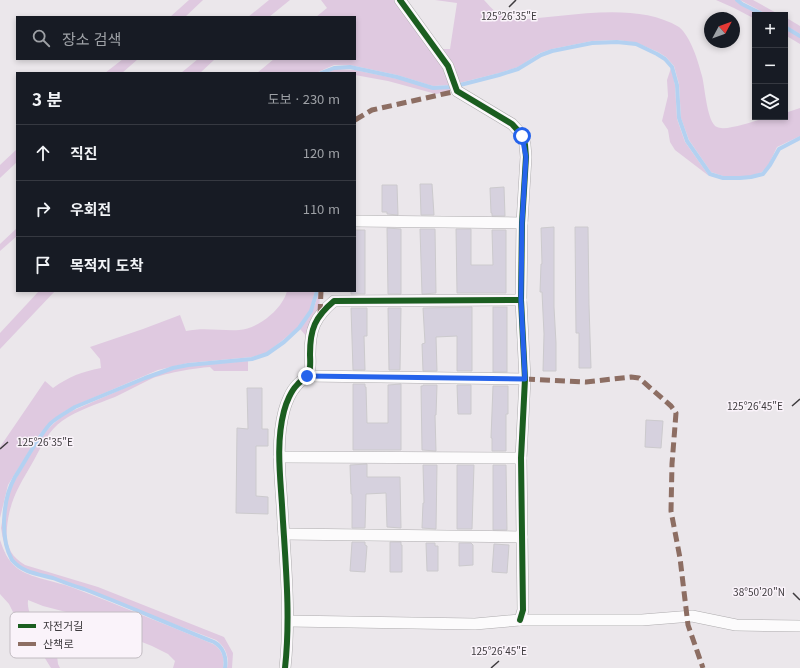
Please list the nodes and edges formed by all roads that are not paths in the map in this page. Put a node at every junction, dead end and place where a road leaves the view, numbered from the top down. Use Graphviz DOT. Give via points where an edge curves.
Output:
graph roads {
  1 [pos="400,0"];
  2 [pos="356,221"];
  3 [pos="522,223"];
  4 [pos="521,300"];
  5 [pos="307,376"];
  6 [pos="525,379"];
  7 [pos="279,457"];
  8 [pos="521,458"];
  9 [pos="284,534"];
  10 [pos="522,537"];
  11 [pos="520,620"];
  12 [pos="288,621"];
  13 [pos="800,626"];
  14 [pos="284,668"];
  1 -- 3 [label="street" via="448,66 457,91 512,124 522,136 526,157"];
  2 -- 3 [label="street"];
  3 -- 4 [label="street"];
  4 -- 5 [label="street" via="334,301 320,314 311,331 310,370"];
  4 -- 6 [label="street"];
  5 -- 6 [label="street"];
  5 -- 7 [label="street" via="296,386 284,411"];
  6 -- 8 [label="street"];
  7 -- 8 [label="street"];
  7 -- 9 [label="street"];
  8 -- 10 [label="street"];
  9 -- 10 [label="street"];
  9 -- 12 [label="street"];
  10 -- 11 [label="street" via="523,610"];
  11 -- 12 [label="street" via="475,624"];
  11 -- 13 [label="street" via="642,620 692,616 736,625"];
  12 -- 14 [label="street"];
}
